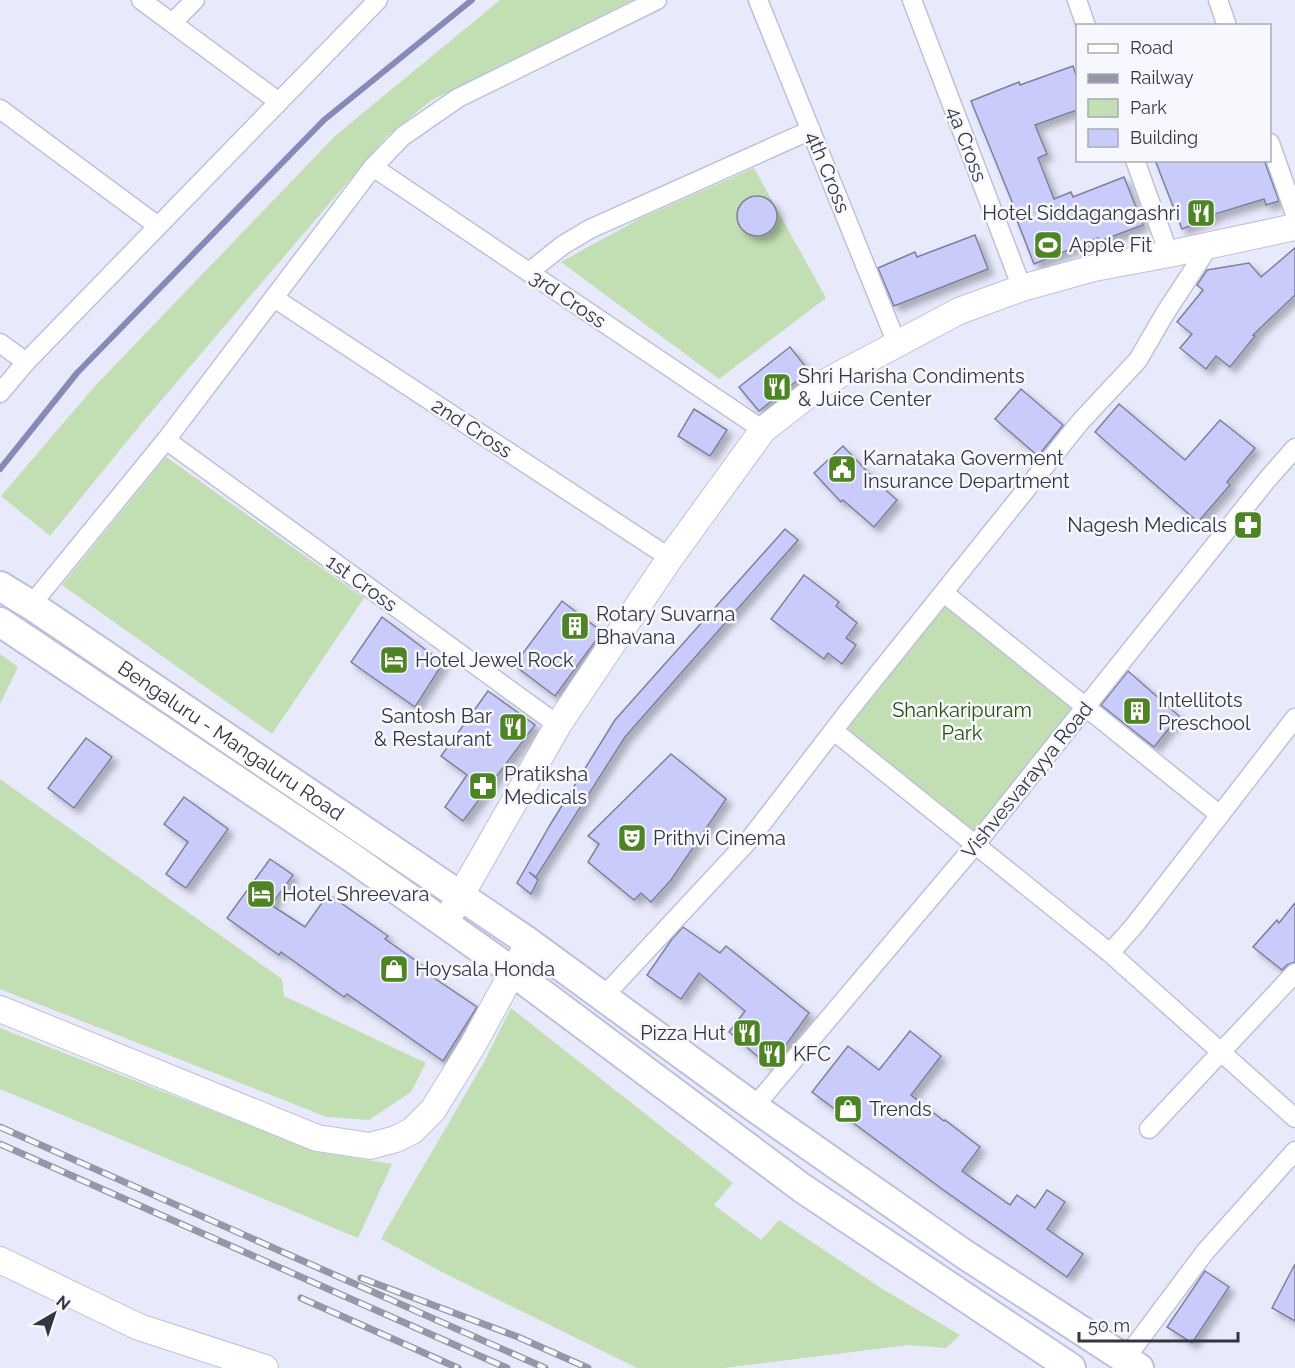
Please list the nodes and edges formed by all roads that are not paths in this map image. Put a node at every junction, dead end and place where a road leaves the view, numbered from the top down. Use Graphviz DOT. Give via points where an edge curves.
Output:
graph roads {
  1 [pos="141,0"];
  2 [pos="195,0"];
  3 [pos="378,0"];
  4 [pos="657,0"];
  5 [pos="758,0"];
  6 [pos="912,0"];
  7 [pos="1077,0"];
  8 [pos="1218,0"];
  9 [pos="172,22"];
  10 [pos="1085,24"];
  11 [pos="1226,24"];
  12 [pos="279,102"];
  13 [pos="0,108"];
  14 [pos="811,130"];
  15 [pos="1271,148"];
  16 [pos="1136,162"];
  17 [pos="372,167"];
  18 [pos="1295,214"];
  19 [pos="158,226"];
  20 [pos="1295,227"];
  21 [pos="1209,246"];
  22 [pos="1169,254"];
  23 [pos="529,272"];
  24 [pos="1022,288"];
  25 [pos="274,298"];
  26 [pos="0,343"];
  27 [pos="897,344"];
  28 [pos="26,362"];
  29 [pos="0,393"];
  30 [pos="763,430"];
  31 [pos="166,440"];
  32 [pos="1295,448"];
  33 [pos="670,558"];
  34 [pos="0,586"];
  35 [pos="944,592"];
  36 [pos="31,605"];
  37 [pos="0,622"];
  38 [pos="1086,707"];
  39 [pos="1295,718"];
  40 [pos="558,725"];
  41 [pos="834,731"];
  42 [pos="1220,815"];
  43 [pos="976,844"];
  44 [pos="460,896"];
  45 [pos="445,923"];
  46 [pos="529,942"];
  47 [pos="1110,953"];
  48 [pos="512,970"];
  49 [pos="1295,973"];
  50 [pos="604,996"];
  51 [pos="0,1009"];
  52 [pos="1220,1051"];
  53 [pos="754,1107"];
  54 [pos="1295,1118"];
  55 [pos="1149,1129"];
  56 [pos="731,1136"];
  57 [pos="1295,1151"];
  58 [pos="0,1260"];
  59 [pos="1132,1364"];
  60 [pos="265,1368"];
  61 [pos="1071,1368"];
  1 -- 9 [label="street"];
  2 -- 9 [label="street"];
  3 -- 12 [label="street"];
  4 -- 17 [label="street" via="458,98 403,136"];
  5 -- 14 [label="street, 4th Cross"];
  6 -- 24 [label="street, 4a Cross"];
  7 -- 10 [label="street"];
  8 -- 11 [label="street"];
  9 -- 12 [label="street"];
  12 -- 19 [label="street"];
  13 -- 19 [label="street"];
  14 -- 23 [label="street" via="590,229 562,245"];
  14 -- 27 [label="street, 4th Cross"];
  15 -- 18 [label="street"];
  16 -- 22 [label="street"];
  17 -- 23 [label="street, 3rd Cross"];
  17 -- 25 [label="street"];
  19 -- 28 [label="street"];
  20 -- 21 [label="street"];
  21 -- 22 [label="street"];
  21 -- 35 [label="street" via="1138,360 1081,421"];
  22 -- 24 [label="street" via="1094,268"];
  23 -- 30 [label="street, 3rd Cross"];
  24 -- 27 [label="street" via="959,311"];
  25 -- 31 [label="street"];
  25 -- 33 [label="street, 2nd Cross"];
  26 -- 28 [label="street"];
  27 -- 30 [label="street" via="822,384"];
  28 -- 29 [label="street"];
  30 -- 33 [label="street"];
  31 -- 36 [label="street"];
  31 -- 40 [label="street, 1st Cross"];
  32 -- 38 [label="street, Vishvesvarayya Road"];
  33 -- 40 [label="street"];
  34 -- 36 [label="main road, Bengaluru - Mangaluru Road"];
  35 -- 38 [label="street"];
  35 -- 41 [label="street"];
  36 -- 44 [label="main road, Bengaluru - Mangaluru Road"];
  37 -- 45 [label="main road, Bengaluru - Mangaluru Road"];
  38 -- 42 [label="street"];
  38 -- 43 [label="street, Vishvesvarayya Road"];
  39 -- 42 [label="street"];
  40 -- 44 [label="street"];
  41 -- 43 [label="street"];
  41 -- 50 [label="street" via="750,839"];
  42 -- 47 [label="street"];
  43 -- 47 [label="street"];
  43 -- 53 [label="street, Vishvesvarayya Road"];
  44 -- 45 [label="street"];
  44 -- 46 [label="main road, Bengaluru - Mangaluru Road"];
  45 -- 48 [label="main road, Bengaluru - Mangaluru Road"];
  46 -- 48 [label="street"];
  46 -- 50 [label="main road, Bengaluru - Mangaluru Road"];
  47 -- 52 [label="street"];
  48 -- 51 [label="street" via="433,1110 412,1131 370,1146 318,1138"];
  48 -- 56 [label="main road, Bengaluru - Mangaluru Road"];
  49 -- 52 [label="street"];
  50 -- 53 [label="main road, Bengaluru - Mangaluru Road"];
  52 -- 54 [label="street"];
  52 -- 55 [label="street"];
  53 -- 56 [label="main road"];
  53 -- 59 [label="main road, Bengaluru - Mangaluru Road" via="964,1254"];
  56 -- 61 [label="main road, Bengaluru - Mangaluru Road"];
  57 -- 59 [label="street" via="1205,1252"];
  58 -- 60 [label="street" via="139,1327"];
}
